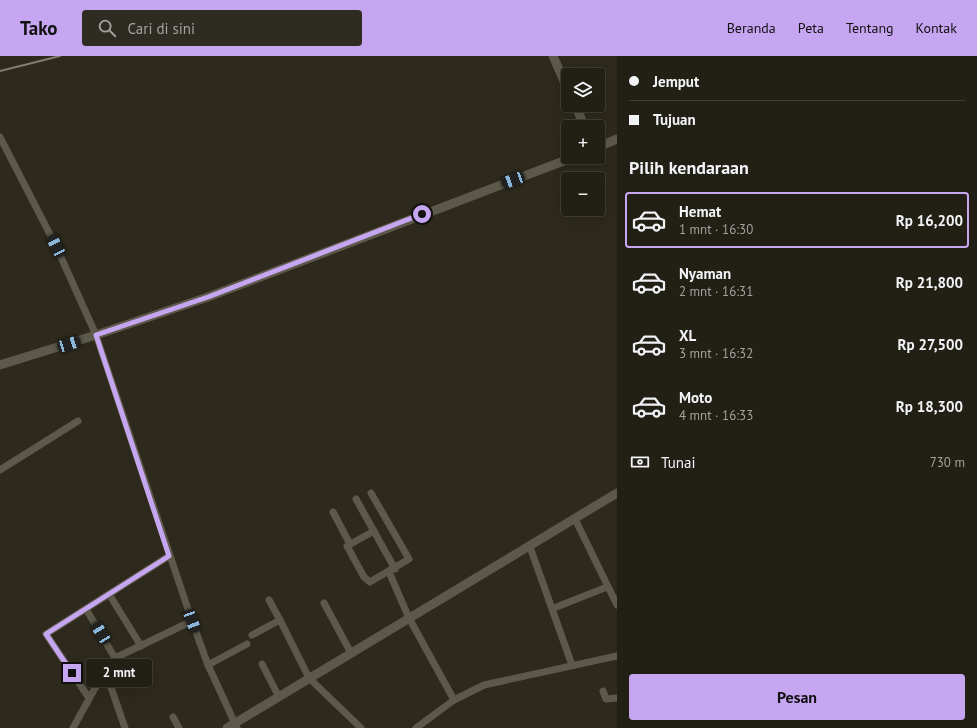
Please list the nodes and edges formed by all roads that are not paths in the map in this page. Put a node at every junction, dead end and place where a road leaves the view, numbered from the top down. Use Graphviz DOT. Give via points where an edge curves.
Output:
graph roads {
  1 [pos="552,56"];
  2 [pos="561,75"];
  3 [pos="0,137"];
  4 [pos="617,139"];
  5 [pos="605,144"];
  6 [pos="561,162"];
  7 [pos="96,335"];
  8 [pos="0,365"];
  9 [pos="78,421"];
  10 [pos="0,470"];
  11 [pos="371,493"];
  12 [pos="617,493"];
  13 [pos="356,499"];
  14 [pos="333,512"];
  15 [pos="575,520"];
  16 [pos="374,531"];
  17 [pos="350,544"];
  18 [pos="530,547"];
  19 [pos="169,556"];
  20 [pos="392,570"];
  21 [pos="607,587"];
  22 [pos="108,594"];
  23 [pos="269,600"];
  24 [pos="324,603"];
  25 [pos="617,605"];
  26 [pos="554,608"];
  27 [pos="86,609"];
  28 [pos="409,618"];
  29 [pos="280,620"];
  30 [pos="192,621"];
  31 [pos="252,635"];
  32 [pos="247,644"];
  33 [pos="141,646"];
  34 [pos="351,653"];
  35 [pos="617,656"];
  36 [pos="115,658"];
  37 [pos="262,664"];
  38 [pos="208,665"];
  39 [pos="572,665"];
  40 [pos="105,670"];
  41 [pos="309,678"];
  42 [pos="603,691"];
  43 [pos="279,697"];
  44 [pos="90,698"];
  45 [pos="617,698"];
  46 [pos="454,700"];
  47 [pos="173,717"];
  48 [pos="236,725"];
  49 [pos="73,728"];
  50 [pos="125,728"];
  51 [pos="179,728"];
  52 [pos="227,728"];
  53 [pos="360,728"];
  54 [pos="416,728"];
  1 -- 2 [label="main road"];
  3 -- 7 [label="street" via="56,246"];
  4 -- 5 [label="main road"];
  6 -- 7 [label="main road" via="208,297"];
  7 -- 8 [label="main road"];
  7 -- 19 [label="street"];
  9 -- 10 [label="street"];
  11 -- 20 [label="street" via="409,556 407,562"];
  12 -- 15 [label="main road"];
  13 -- 16 [label="street"];
  14 -- 17 [label="street"];
  15 -- 18 [label="main road"];
  15 -- 21 [label="street"];
  16 -- 17 [label="street"];
  16 -- 20 [label="street"];
  17 -- 20 [label="street" via="347,547 366,581 370,582"];
  18 -- 26 [label="street"];
  18 -- 28 [label="main road"];
  19 -- 22 [label="street"];
  19 -- 30 [label="street"];
  20 -- 28 [label="street"];
  21 -- 25 [label="street"];
  21 -- 26 [label="street"];
  22 -- 27 [label="street"];
  22 -- 33 [label="street"];
  23 -- 29 [label="street"];
  24 -- 34 [label="street"];
  26 -- 39 [label="street"];
  27 -- 36 [label="street"];
  27 -- 44 [label="street" via="46,634"];
  28 -- 34 [label="main road"];
  28 -- 46 [label="street"];
  29 -- 31 [label="street"];
  29 -- 41 [label="street"];
  30 -- 33 [label="street"];
  30 -- 38 [label="street"];
  32 -- 38 [label="street"];
  33 -- 36 [label="street"];
  34 -- 41 [label="main road"];
  35 -- 39 [label="street"];
  36 -- 40 [label="street"];
  37 -- 43 [label="street"];
  38 -- 48 [label="street"];
  39 -- 46 [label="street" via="484,685"];
  40 -- 44 [label="street"];
  40 -- 50 [label="street"];
  41 -- 43 [label="main road"];
  41 -- 53 [label="street"];
  42 -- 45 [label="street" via="606,699"];
  43 -- 48 [label="main road"];
  44 -- 49 [label="street"];
  46 -- 54 [label="street"];
  47 -- 51 [label="street"];
  48 -- 52 [label="main road"];
}
